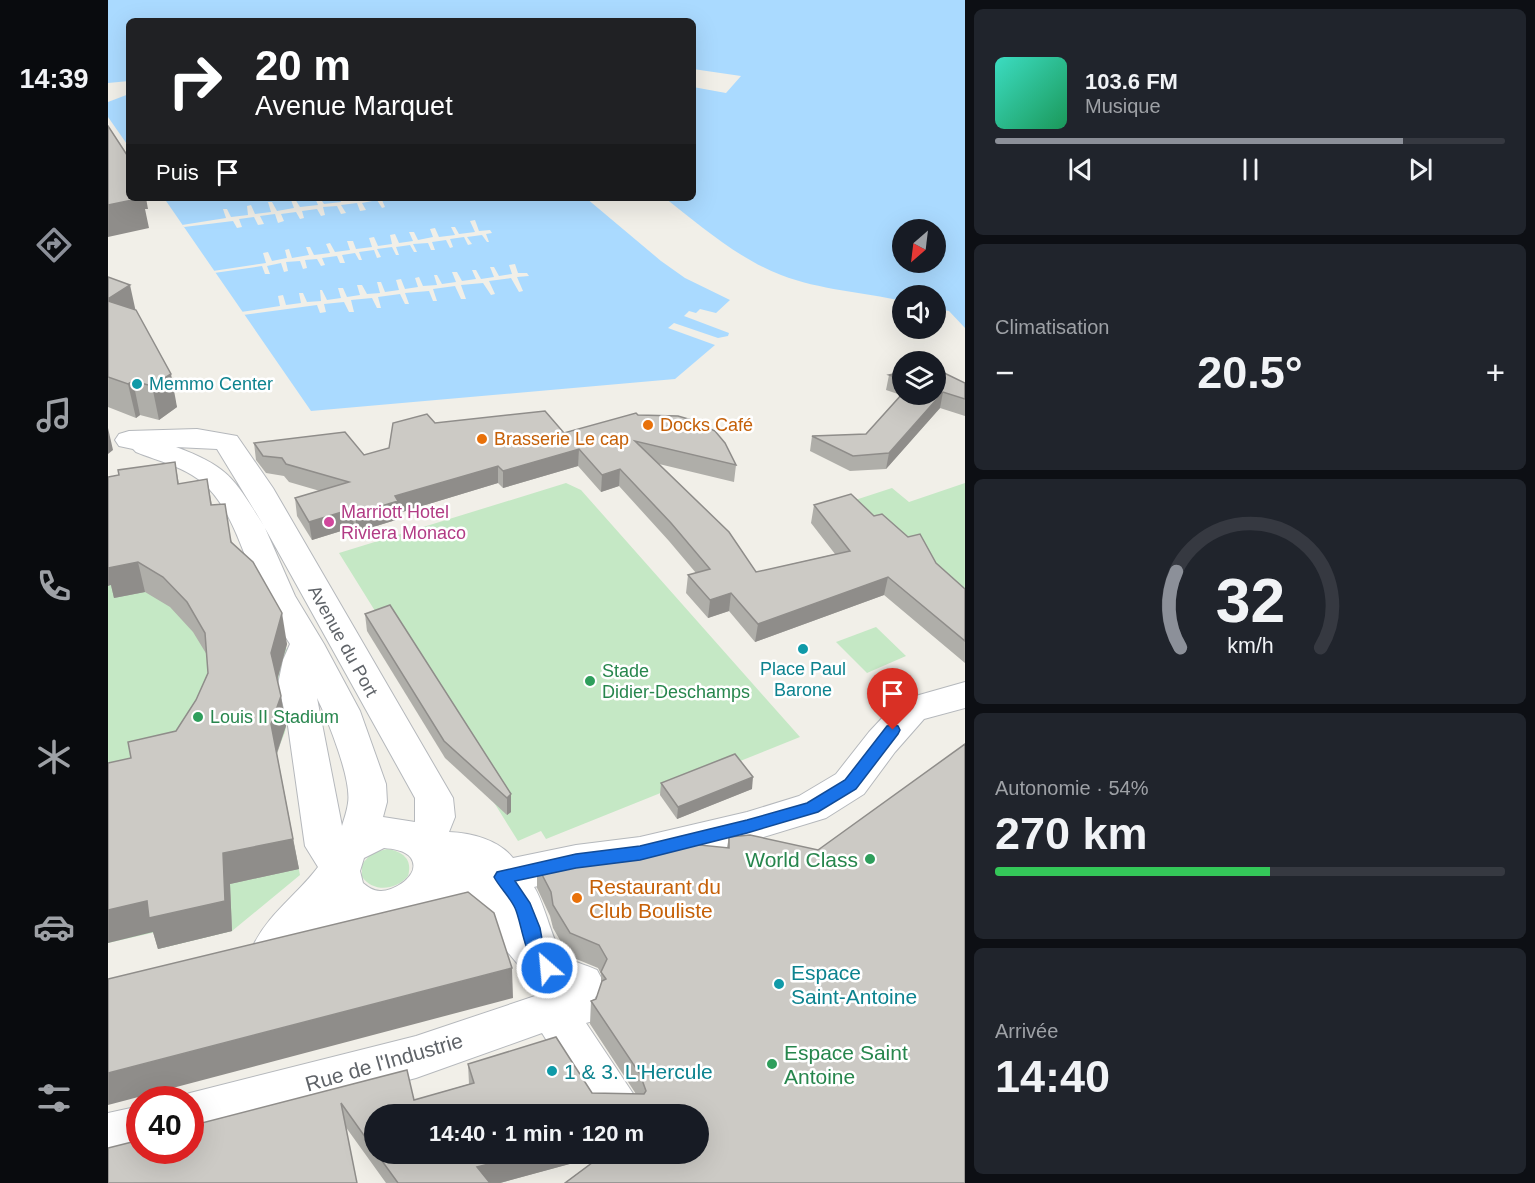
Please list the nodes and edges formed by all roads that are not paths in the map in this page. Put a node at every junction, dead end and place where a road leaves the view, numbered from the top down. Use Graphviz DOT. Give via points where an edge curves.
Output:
graph roads {
  1 [pos="118,436"];
  2 [pos="307,644"];
  3 [pos="965,695"];
  4 [pos="345,859"];
  5 [pos="425,867"];
  6 [pos="503,877"];
  7 [pos="370,907"];
  8 [pos="536,953"];
  9 [pos="570,1000"];
  10 [pos="613,1104"];
  11 [pos="204,1111"];
  12 [pos="126,1132"];
  13 [pos="108,1136"];
  1 -- 2 [label="street" via="191,463 223,486 249,527 278,596"];
  1 -- 5 [label="street, Avenue du Port" via="227,442 258,488 434,798 438,812"];
  2 -- 4 [label="street" via="296,684 325,846"];
  2 -- 4 [label="street" via="342,711 367,784 368,802"];
  3 -- 6 [label="street" via="911,710 850,784 812,807 640,853 567,862"];
  4 -- 5 [label="street" via="370,835 384,832 412,836"];
  4 -- 7 [label="street" via="340,882 356,902"];
  4 -- 7 [label="street" via="318,897 254,950 310,941"];
  5 -- 6 [label="street"];
  5 -- 7 [label="street" via="408,903"];
  5 -- 8 [label="street" via="462,898 489,910"];
  6 -- 8 [label="street" via="522,903"];
  8 -- 9 [label="street"];
  9 -- 10 [label="street" via="580,1051"];
  9 -- 11 [label="street, Rue de l'Industrie" via="416,1057"];
  12 -- 13 [label="street"];
}
